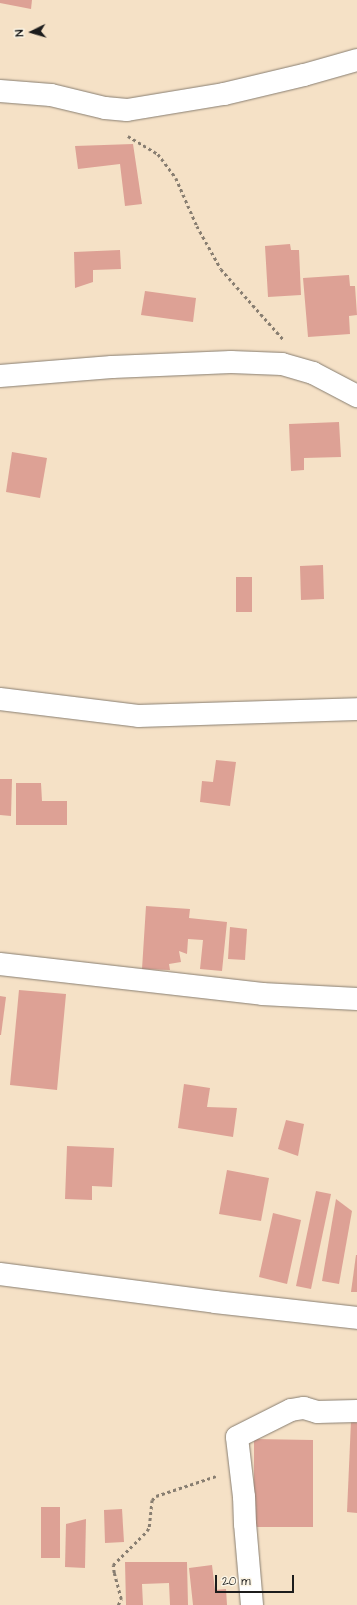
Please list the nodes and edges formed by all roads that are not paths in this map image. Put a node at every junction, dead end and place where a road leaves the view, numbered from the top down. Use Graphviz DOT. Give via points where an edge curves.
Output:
graph roads {
  1 [pos="357,60"];
  2 [pos="0,91"];
  3 [pos="0,376"];
  4 [pos="357,396"];
  5 [pos="0,699"];
  6 [pos="357,709"];
  7 [pos="0,964"];
  8 [pos="357,999"];
  9 [pos="0,1274"];
  10 [pos="357,1318"];
  11 [pos="357,1411"];
  12 [pos="252,1605"];
  1 -- 2 [label="street" via="224,94 127,110 105,108 51,95"];
  3 -- 4 [label="street" via="112,367 231,362 282,364 313,372"];
  5 -- 6 [label="street" via="138,716"];
  7 -- 8 [label="street" via="262,994"];
  9 -- 10 [label="street"];
  11 -- 12 [label="street" via="317,1412 304,1408 291,1410 237,1437"];
}
